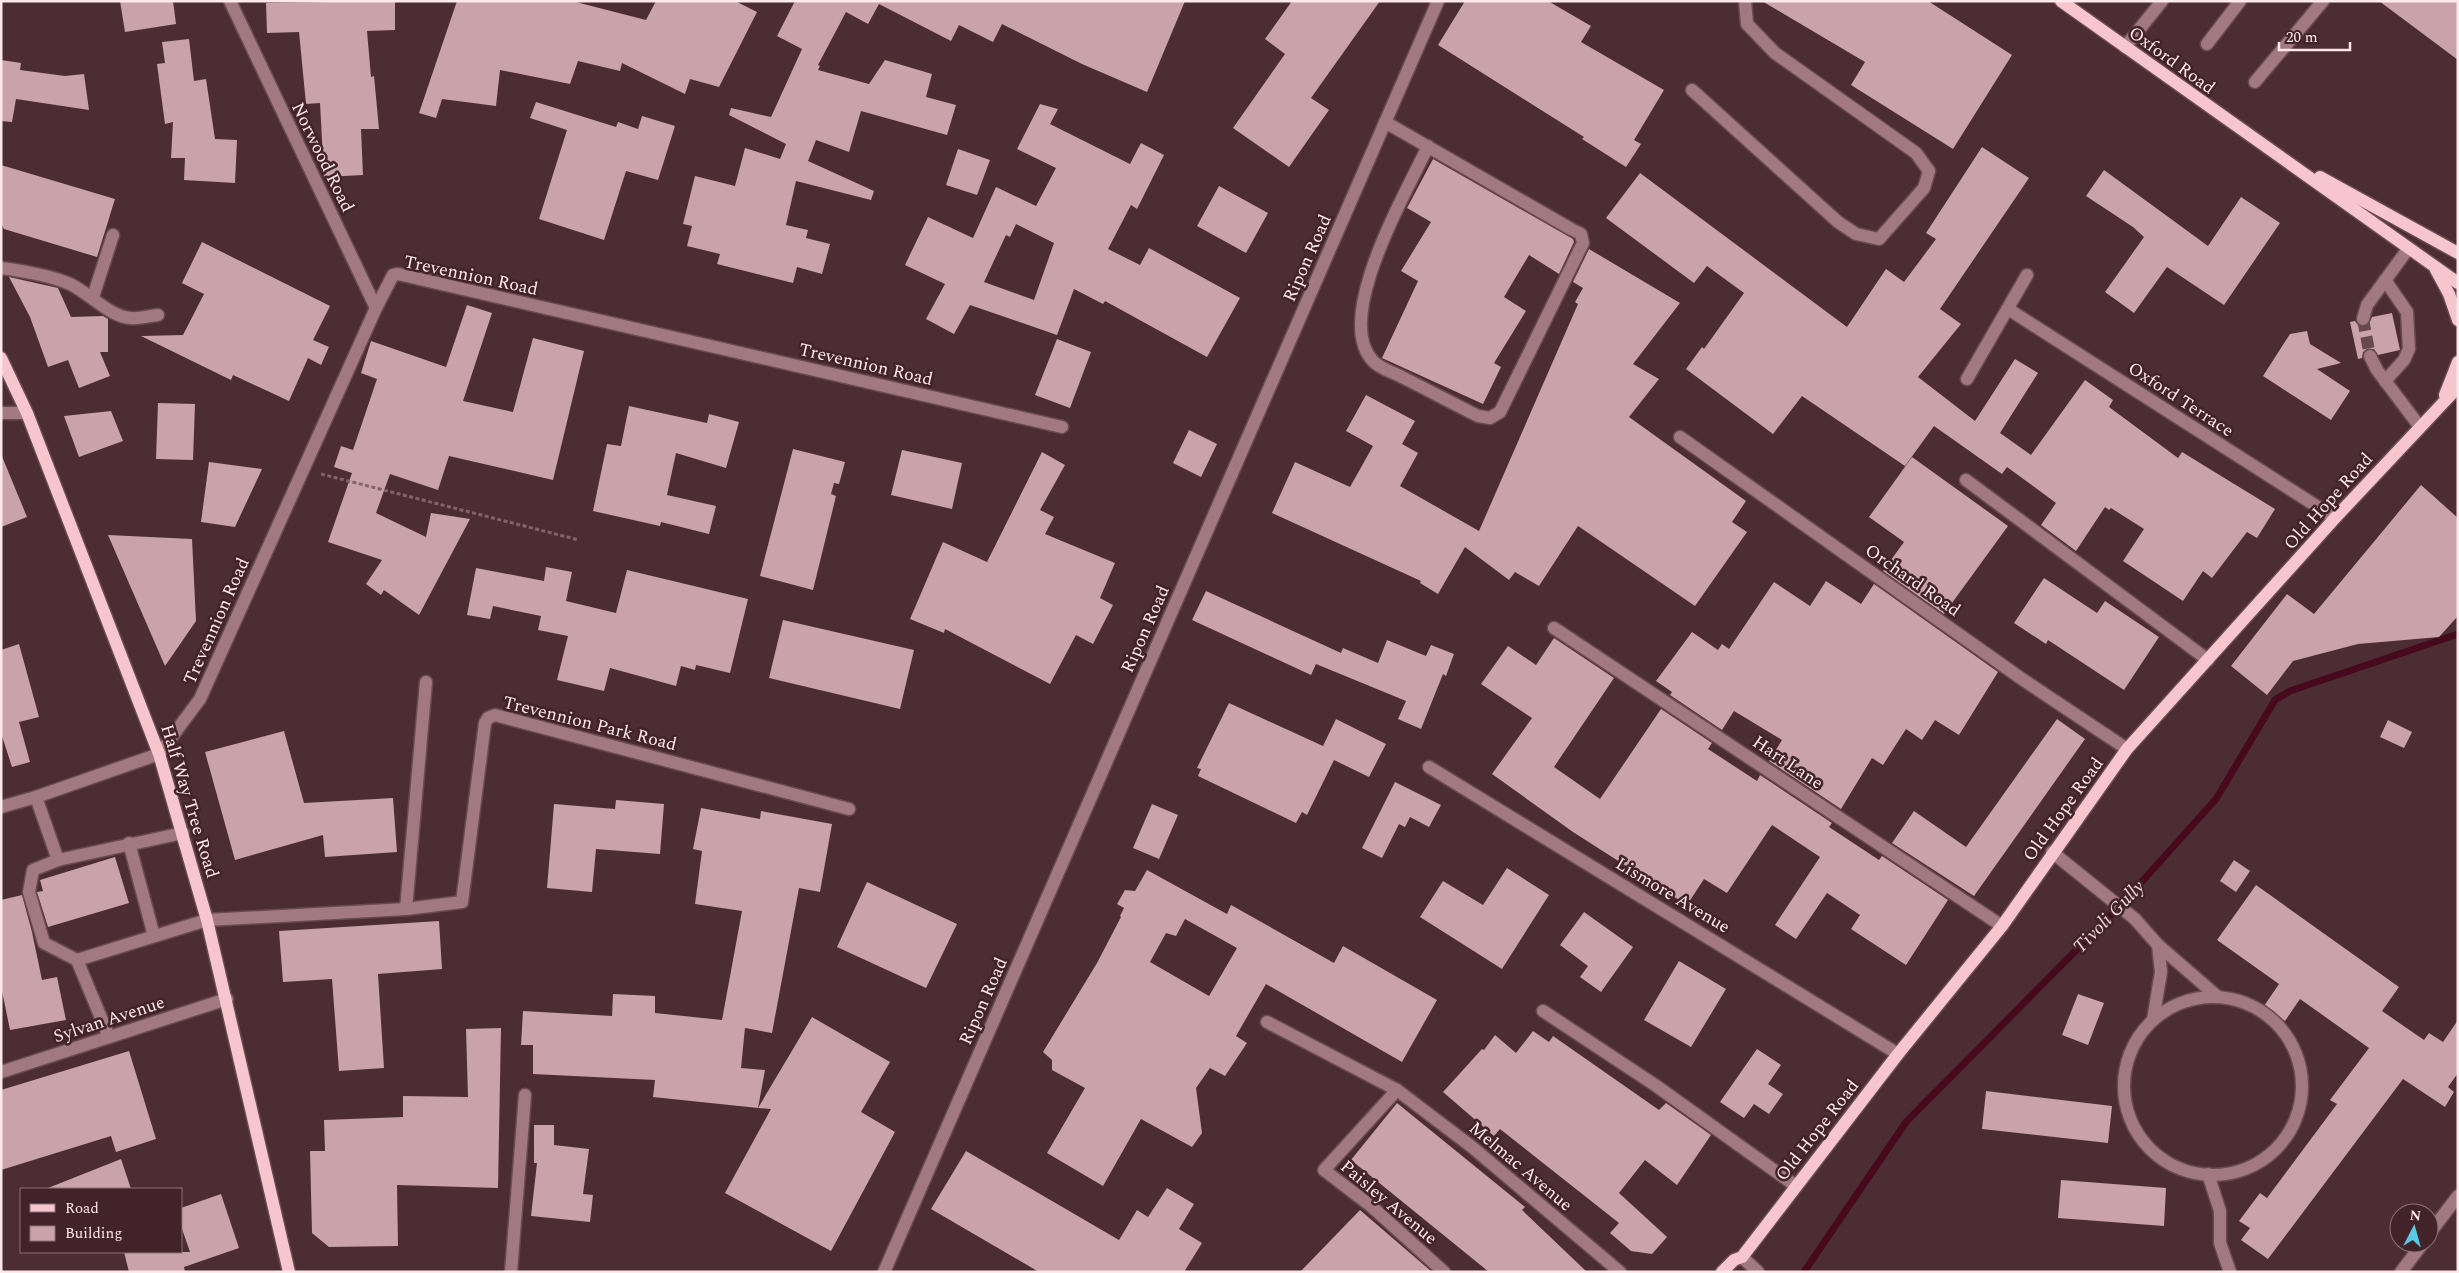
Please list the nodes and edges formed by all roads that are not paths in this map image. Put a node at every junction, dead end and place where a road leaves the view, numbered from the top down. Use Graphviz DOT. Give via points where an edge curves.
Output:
graph roads {
  1 [pos="230,1"];
  2 [pos="1438,1"];
  3 [pos="1745,1"];
  4 [pos="2061,1"];
  5 [pos="2162,1"];
  6 [pos="2240,1"];
  7 [pos="2323,1"];
  8 [pos="2207,44"];
  9 [pos="2125,47"];
  10 [pos="2255,82"];
  11 [pos="1692,90"];
  12 [pos="1385,122"];
  13 [pos="1428,146"];
  14 [pos="2263,146"];
  15 [pos="113,235"];
  16 [pos="2408,249"];
  17 [pos="2458,253"];
  18 [pos="2434,267"];
  19 [pos="1,268"];
  20 [pos="2027,275"];
  21 [pos="2385,280"];
  22 [pos="2458,283"];
  23 [pos="93,297"];
  24 [pos="376,308"];
  25 [pos="2008,309"];
  26 [pos="158,315"];
  27 [pos="2363,319"];
  28 [pos="2458,320"];
  29 [pos="2370,356"];
  30 [pos="1,358"];
  31 [pos="2458,362"];
  32 [pos="1967,379"];
  33 [pos="2385,381"];
  34 [pos="2458,387"];
  35 [pos="2443,402"];
  36 [pos="27,412"];
  37 [pos="1,413"];
  38 [pos="2420,426"];
  39 [pos="1062,427"];
  40 [pos="1680,436"];
  41 [pos="1966,480"];
  42 [pos="2335,518"];
  43 [pos="1554,628"];
  44 [pos="2208,660"];
  45 [pos="426,682"];
  46 [pos="2128,749"];
  47 [pos="159,754"];
  48 [pos="1429,767"];
  49 [pos="36,797"];
  50 [pos="1,807"];
  51 [pos="849,809"];
  52 [pos="183,833"];
  53 [pos="129,843"];
  54 [pos="2052,852"];
  55 [pos="58,860"];
  56 [pos="406,909"];
  57 [pos="207,920"];
  58 [pos="2002,926"];
  59 [pos="154,936"];
  60 [pos="2158,945"];
  61 [pos="77,960"];
  62 [pos="2218,997"];
  63 [pos="227,999"];
  64 [pos="1543,1011"];
  65 [pos="2153,1020"];
  66 [pos="1267,1022"];
  67 [pos="109,1037"];
  68 [pos="1898,1054"];
  69 [pos="2,1071"];
  70 [pos="1396,1090"];
  71 [pos="525,1095"];
  72 [pos="2208,1174"];
  73 [pos="1796,1186"];
  74 [pos="2458,1196"];
  75 [pos="2439,1221"];
  76 [pos="2415,1253"];
  77 [pos="1742,1257"];
  78 [pos="289,1272"];
  79 [pos="511,1272"];
  80 [pos="884,1272"];
  81 [pos="1444,1272"];
  82 [pos="1620,1272"];
  83 [pos="1722,1272"];
  84 [pos="1758,1272"];
  85 [pos="2230,1272"];
  86 [pos="2401,1272"];
  1 -- 24 [label="street, Norwood Road"];
  2 -- 12 [label="street, Ripon Road"];
  3 -- 11 [label="street" via="1747,24 1775,53 1916,153 1929,171 1924,188 1879,239 1856,234 1838,222"];
  4 -- 9 [label="main road, Oxford Road"];
  5 -- 9 [label="street"];
  6 -- 8 [label="street"];
  7 -- 10 [label="street"];
  9 -- 14 [label="main road, Oxford Road"];
  12 -- 13 [label="street"];
  12 -- 80 [label="street, Ripon Road"];
  13 -- 13 [label="street" via="1581,234 1583,243 1500,412 1490,418 1478,416 1374,362 1362,344 1362,304 1377,254"];
  14 -- 16 [label="main road, Oxford Road"];
  14 -- 17 [label="main road, Oxford Road"];
  15 -- 23 [label="street"];
  16 -- 18 [label="main road, Oxford Road"];
  16 -- 21 [label="street"];
  18 -- 22 [label="main road, Oxford Road"];
  18 -- 28 [label="main road" via="2449,294"];
  19 -- 23 [label="street" via="68,284"];
  20 -- 25 [label="street"];
  21 -- 27 [label="street" via="2366,306"];
  21 -- 33 [label="street" via="2408,312 2409,349 2404,360"];
  23 -- 26 [label="street" via="118,316"];
  24 -- 39 [label="street, Trevennion Road" via="390,278 398,274"];
  24 -- 47 [label="street, Trevennion Road" via="200,699"];
  25 -- 32 [label="street"];
  25 -- 42 [label="street, Oxford Terrace"];
  29 -- 33 [label="street"];
  30 -- 36 [label="main road, Half Way Tree Road"];
  31 -- 35 [label="main road"];
  33 -- 38 [label="street"];
  34 -- 35 [label="main road, Old Hope Road"];
  35 -- 38 [label="main road, Old Hope Road"];
  36 -- 37 [label="street"];
  36 -- 47 [label="main road, Half Way Tree Road"];
  38 -- 42 [label="main road, Old Hope Road"];
  40 -- 46 [label="street, Orchard Road" via="2022,679"];
  41 -- 44 [label="street"];
  42 -- 44 [label="main road, Old Hope Road"];
  43 -- 58 [label="street, Hart Lane"];
  44 -- 46 [label="main road, Old Hope Road"];
  45 -- 56 [label="street"];
  46 -- 54 [label="main road, Old Hope Road"];
  47 -- 49 [label="street"];
  47 -- 52 [label="main road, Half Way Tree Road"];
  48 -- 68 [label="street, Lismore Avenue"];
  49 -- 50 [label="street"];
  49 -- 55 [label="street"];
  51 -- 56 [label="street, Trevennion Park Road" via="495,715 485,724 462,902"];
  52 -- 53 [label="street"];
  52 -- 57 [label="main road, Half Way Tree Road"];
  53 -- 55 [label="street"];
  53 -- 59 [label="street"];
  54 -- 58 [label="main road, Old Hope Road"];
  54 -- 60 [label="street" via="2135,919"];
  55 -- 61 [label="street" via="33,870 29,892 44,944"];
  56 -- 57 [label="street, Trevennion Park Road"];
  57 -- 59 [label="street, Trevennion Park Road"];
  57 -- 63 [label="main road, Half Way Tree Road"];
  58 -- 68 [label="main road, Old Hope Road"];
  59 -- 61 [label="street, Trevennion Park Road"];
  60 -- 62 [label="street"];
  60 -- 65 [label="street" via="2162,972"];
  61 -- 67 [label="street"];
  62 -- 65 [label="street" via="2183,1002"];
  62 -- 72 [label="street" via="2252,1006 2280,1027 2297,1057 2302,1091 2293,1124 2272,1152 2242,1169"];
  63 -- 67 [label="street, Sylvan Avenue"];
  63 -- 78 [label="main road, Half Way Tree Road"];
  64 -- 73 [label="street" via="1655,1085"];
  65 -- 72 [label="street" via="2141,1033 2126,1065 2125,1099 2129,1116 2147,1145 2160,1156 2191,1172"];
  66 -- 70 [label="street, Melmac Avenue"];
  67 -- 69 [label="street, Sylvan Avenue"];
  68 -- 73 [label="main road, Old Hope Road"];
  70 -- 81 [label="street, Paisley Avenue" via="1324,1170 1371,1206"];
  70 -- 82 [label="street, Melmac Avenue" via="1472,1146"];
  71 -- 79 [label="street"];
  72 -- 85 [label="street" via="2220,1211 2220,1242"];
  73 -- 77 [label="main road, Old Hope Road"];
  74 -- 75 [label="street"];
  76 -- 86 [label="street"];
  77 -- 83 [label="main road, Old Hope Road"];
  77 -- 84 [label="street"];
}
